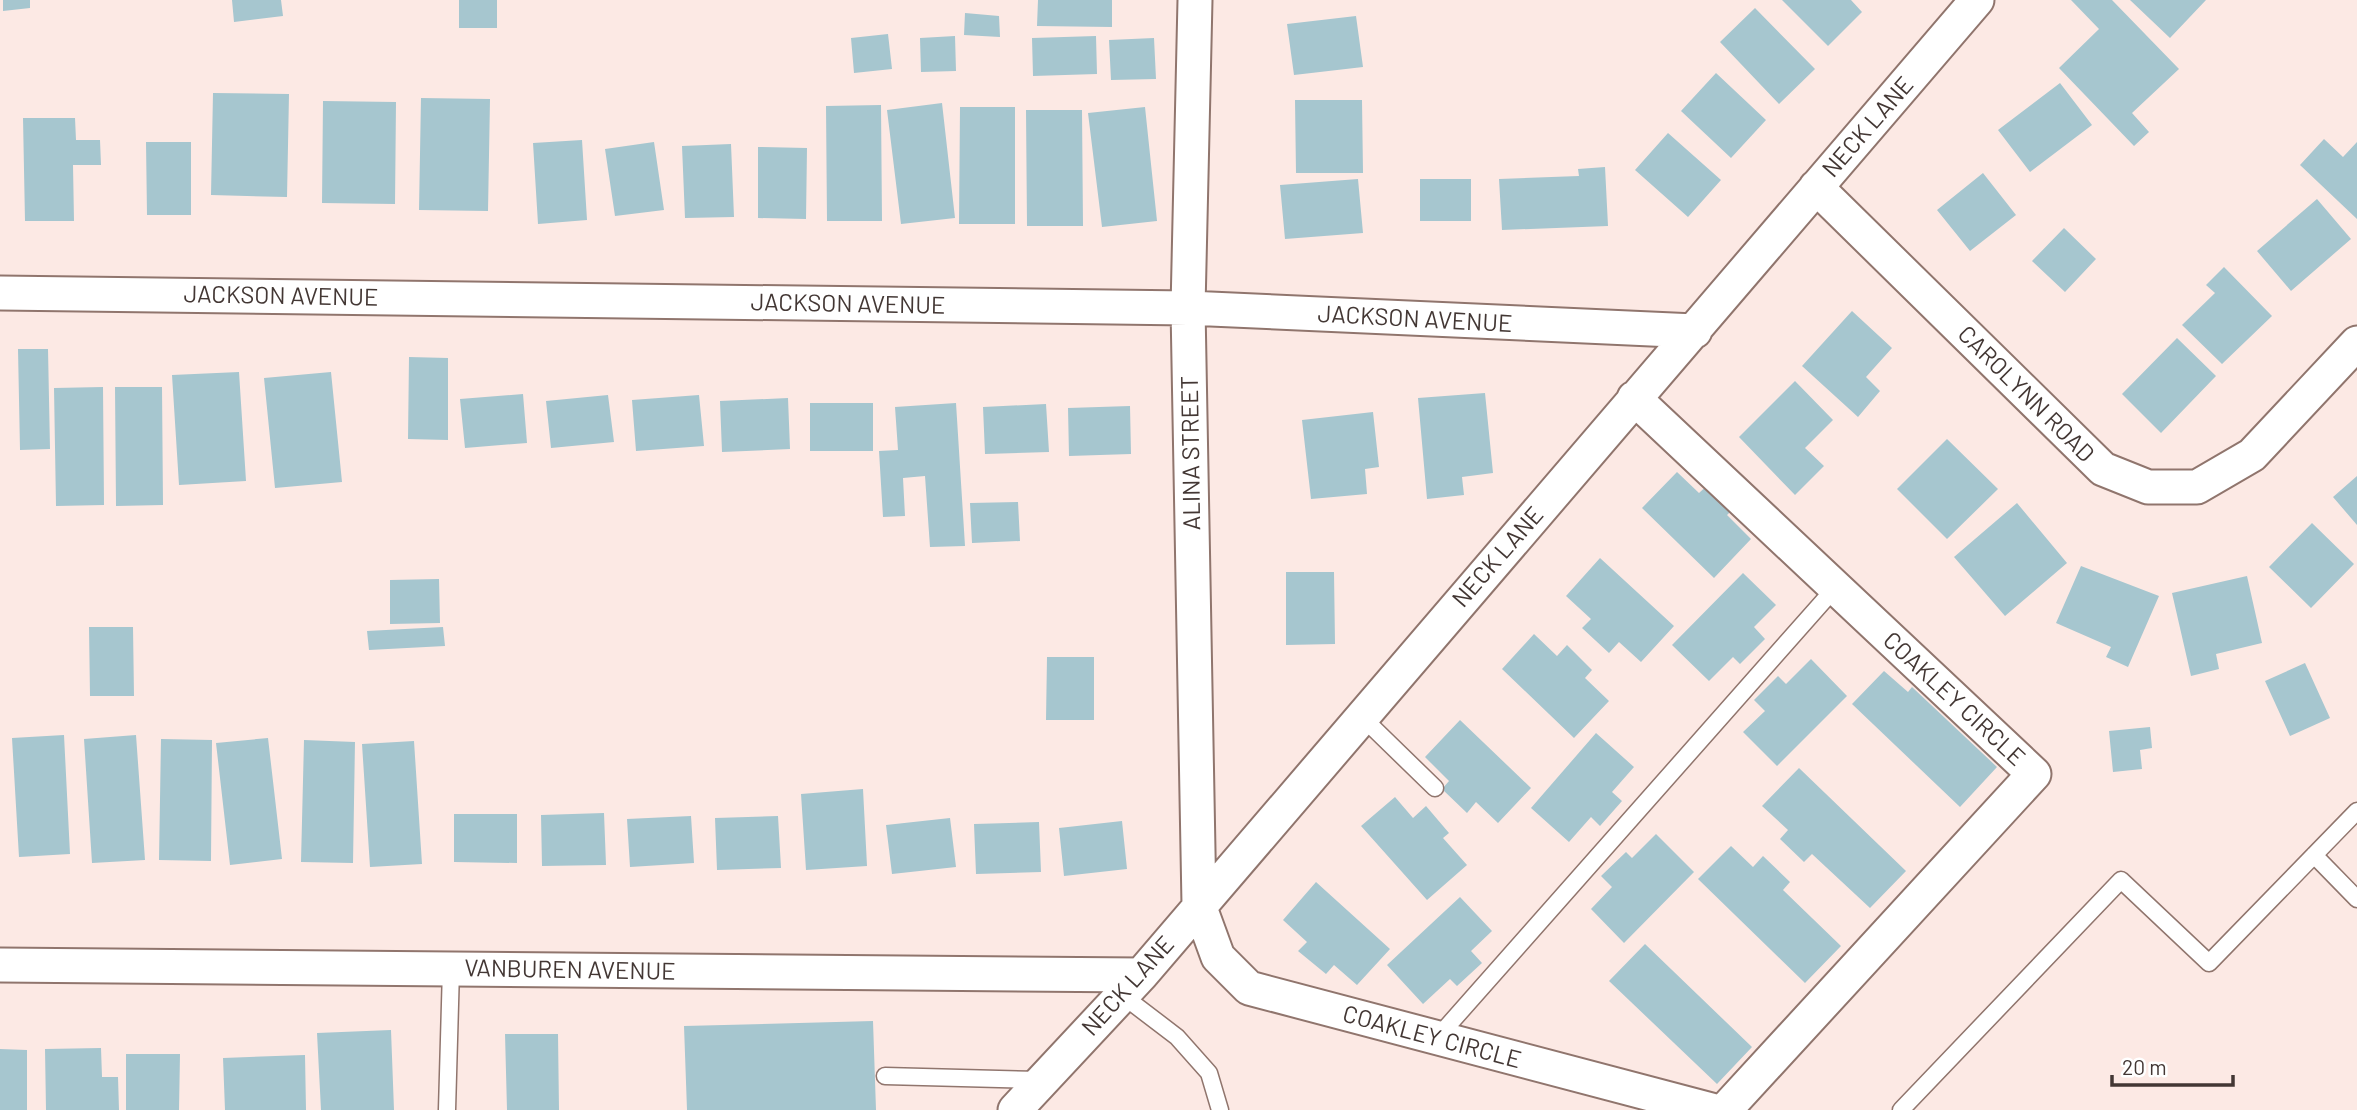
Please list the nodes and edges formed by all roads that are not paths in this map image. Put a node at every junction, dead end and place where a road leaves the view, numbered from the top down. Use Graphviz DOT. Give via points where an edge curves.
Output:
graph roads {
  1 [pos="1195,0"];
  2 [pos="1977,0"];
  3 [pos="1816,187"];
  4 [pos="0,293"];
  5 [pos="1188,308"];
  6 [pos="1695,331"];
  7 [pos="2357,343"];
  8 [pos="1634,398"];
  9 [pos="1835,588"];
  10 [pos="1361,716"];
  11 [pos="1435,789"];
  12 [pos="2357,811"];
  13 [pos="2314,855"];
  14 [pos="2357,899"];
  15 [pos="1199,905"];
  16 [pos="0,965"];
  17 [pos="451,969"];
  18 [pos="1131,985"];
  19 [pos="1437,1038"];
  20 [pos="885,1076"];
  21 [pos="1042,1080"];
  22 [pos="447,1110"];
  23 [pos="1015,1110"];
  24 [pos="1220,1110"];
  25 [pos="1711,1110"];
  26 [pos="1725,1110"];
  27 [pos="1901,1110"];
  1 -- 5 [label="street, ALINA STREET"];
  2 -- 3 [label="street, NECK LANE"];
  3 -- 6 [label="street, NECK LANE"];
  3 -- 7 [label="street, CAROLYNN ROAD" via="2103,469 2148,487 2197,487 2252,455"];
  4 -- 5 [label="street, JACKSON AVENUE"];
  5 -- 6 [label="street, JACKSON AVENUE"];
  5 -- 15 [label="street, ALINA STREET"];
  6 -- 8 [label="street, NECK LANE"];
  8 -- 9 [label="street, COAKLEY CIRCLE"];
  8 -- 10 [label="street, NECK LANE"];
  9 -- 19 [label="lane"];
  9 -- 26 [label="street, COAKLEY CIRCLE" via="2034,774"];
  10 -- 11 [label="lane"];
  10 -- 15 [label="street, NECK LANE"];
  12 -- 13 [label="lane"];
  13 -- 14 [label="lane"];
  13 -- 27 [label="lane" via="2209,963 2121,880"];
  15 -- 18 [label="street, NECK LANE"];
  15 -- 19 [label="street, COAKLEY CIRCLE" via="1218,957 1249,988"];
  16 -- 17 [label="street, VANBUREN AVENUE"];
  17 -- 18 [label="street, VANBUREN AVENUE"];
  17 -- 22 [label="lane"];
  18 -- 21 [label="street, NECK LANE"];
  18 -- 24 [label="lane" via="1209,1073"];
  19 -- 25 [label="street, COAKLEY CIRCLE"];
  20 -- 21 [label="lane"];
  21 -- 23 [label="street, NECK LANE"];
}
